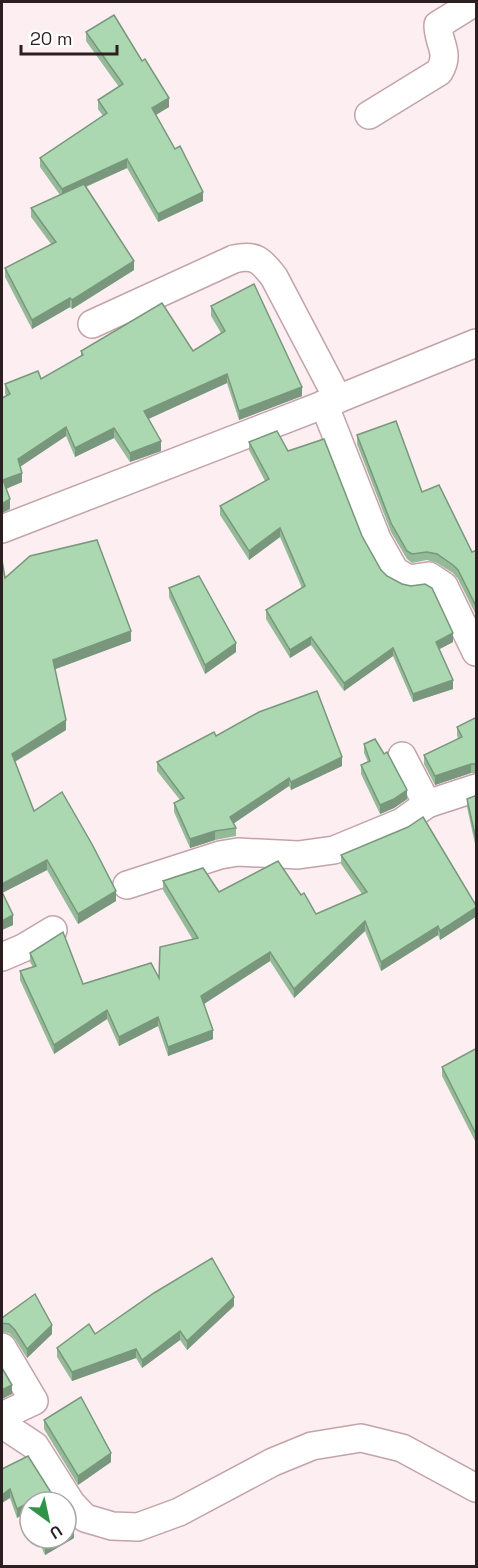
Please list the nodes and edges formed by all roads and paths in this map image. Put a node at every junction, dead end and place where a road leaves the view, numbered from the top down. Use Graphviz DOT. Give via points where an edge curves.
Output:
graph roads {
  1 [pos="475,2"];
  2 [pos="369,115"];
  3 [pos="92,324"];
  4 [pos="477,343"];
  5 [pos="331,402"];
  6 [pos="2,529"];
  7 [pos="477,652"];
  8 [pos="402,756"];
  9 [pos="477,788"];
  10 [pos="427,804"];
  11 [pos="127,885"];
  12 [pos="52,930"];
  13 [pos="2,957"];
  14 [pos="2,1347"];
  15 [pos="2,1416"];
  16 [pos="2,1424"];
  17 [pos="477,1488"];
  1 -- 2 [label="street" via="438,25 445,55 440,72"];
  3 -- 5 [label="street" via="247,256 265,265 274,277"];
  4 -- 5 [label="street"];
  5 -- 6 [label="street"];
  5 -- 7 [label="street" via="377,539 395,571 409,579 429,576 444,586"];
  8 -- 10 [label="street"];
  9 -- 10 [label="street"];
  10 -- 11 [label="street" via="402,822 334,850 298,855 220,855"];
  12 -- 13 [label="street"];
  14 -- 15 [label="street" via="34,1401"];
  16 -- 17 [label="street" via="35,1446 85,1518 112,1526 138,1527 179,1512 273,1462 312,1446 361,1438 402,1449"];
}
